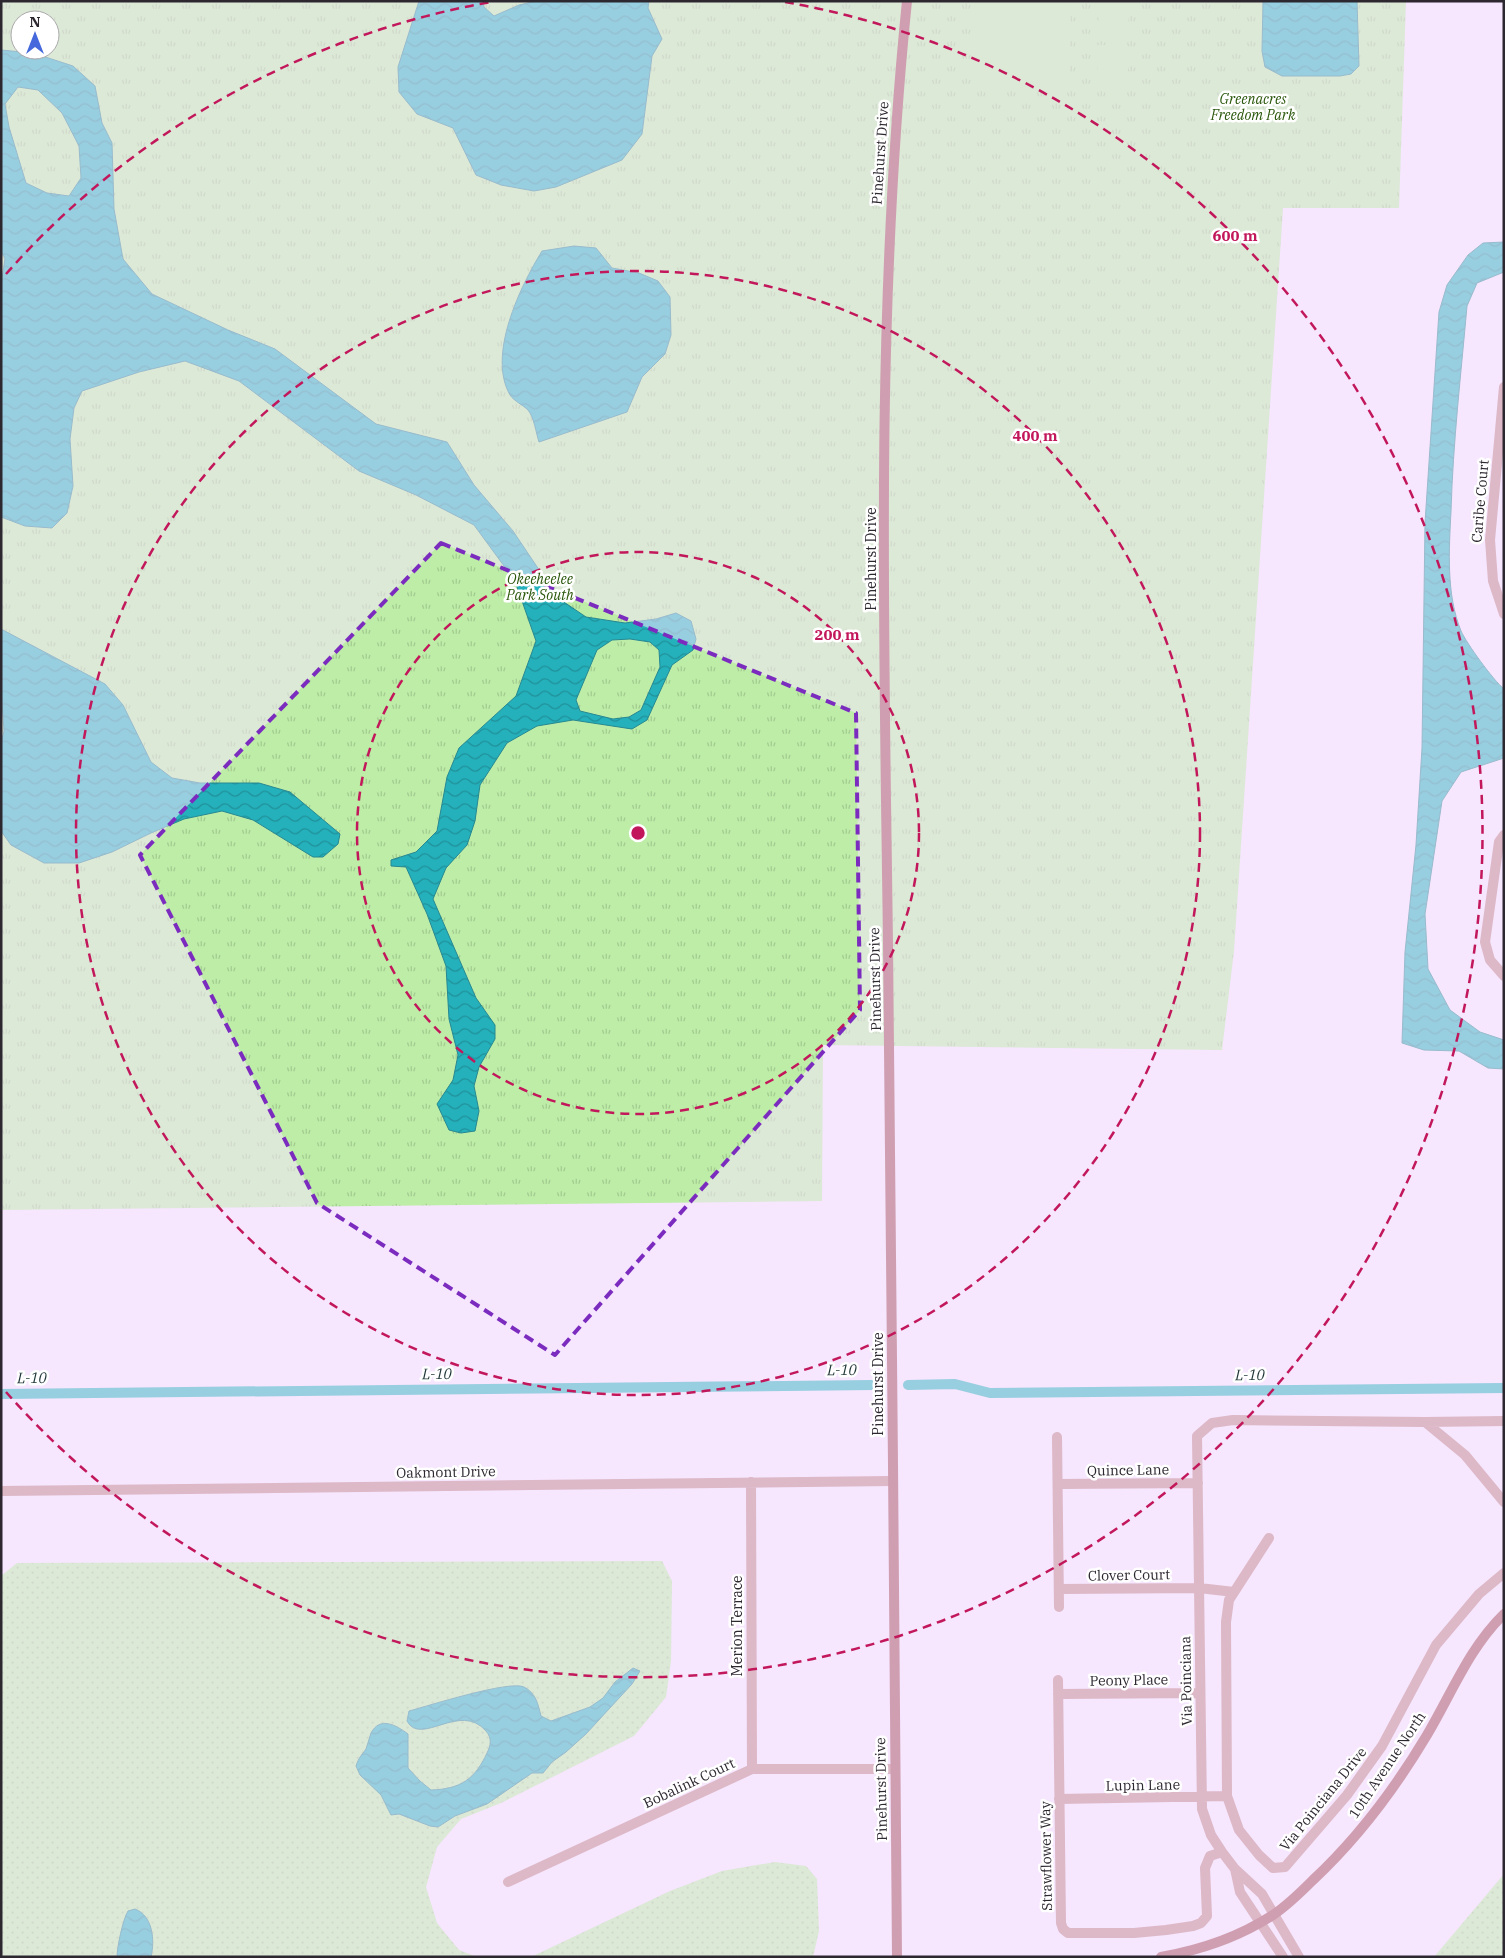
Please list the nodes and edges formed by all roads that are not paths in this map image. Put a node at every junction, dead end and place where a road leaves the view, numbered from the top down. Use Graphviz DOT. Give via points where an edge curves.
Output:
graph roads {
  1 [pos="907,1"];
  2 [pos="1504,387"];
  3 [pos="1504,614"];
  4 [pos="1504,835"];
  5 [pos="1504,976"];
  6 [pos="1504,1421"];
  7 [pos="1425,1422"];
  8 [pos="1057,1437"];
  9 [pos="892,1481"];
  10 [pos="751,1482"];
  11 [pos="1198,1483"];
  12 [pos="1058,1484"];
  13 [pos="1,1491"];
  14 [pos="1504,1502"];
  15 [pos="1269,1538"];
  16 [pos="1504,1573"];
  17 [pos="1199,1588"];
  18 [pos="1059,1589"];
  19 [pos="1234,1592"];
  20 [pos="1059,1607"];
  21 [pos="1504,1614"];
  22 [pos="1058,1680"];
  23 [pos="1200,1693"];
  24 [pos="1058,1694"];
  25 [pos="752,1769"];
  26 [pos="895,1769"];
  27 [pos="1227,1796"];
  28 [pos="1201,1798"];
  29 [pos="1059,1799"];
  30 [pos="1222,1852"];
  31 [pos="1235,1869"];
  32 [pos="508,1882"];
  33 [pos="1274,1914"];
  34 [pos="1260,1922"];
  35 [pos="897,1957"];
  36 [pos="1161,1957"];
  37 [pos="1283,1957"];
  38 [pos="1298,1957"];
  1 -- 9 [label="street, Pinehurst Drive" via="889,229 884,502"];
  2 -- 3 [label="street, Caribe Court" via="1490,547 1493,581"];
  4 -- 5 [label="street" via="1499,842 1484,942 1490,960"];
  6 -- 7 [label="street"];
  7 -- 11 [label="street" via="1233,1420 1212,1423 1197,1436"];
  7 -- 14 [label="street" via="1464,1455"];
  8 -- 12 [label="street"];
  9 -- 10 [label="street, Oakmont Drive"];
  9 -- 26 [label="street, Pinehurst Drive"];
  10 -- 13 [label="street, Oakmont Drive"];
  10 -- 25 [label="street, Merion Terrace"];
  11 -- 12 [label="street, Quince Lane"];
  11 -- 17 [label="street, Via Poinciana"];
  12 -- 18 [label="street"];
  15 -- 19 [label="street, Via Poinciana Drive"];
  16 -- 27 [label="street, Via Poinciana Drive" via="1479,1594 1436,1645 1376,1754 1347,1795 1285,1867 1273,1868 1259,1855 1239,1830"];
  17 -- 18 [label="street, Clover Court"];
  17 -- 19 [label="street"];
  17 -- 23 [label="street, Via Poinciana"];
  18 -- 20 [label="street"];
  19 -- 27 [label="street, Via Poinciana Drive" via="1229,1600 1226,1622"];
  21 -- 33 [label="street, 10th Avenue North" via="1478,1644 1427,1735 1370,1818 1320,1874"];
  22 -- 24 [label="street, Strawflower Way"];
  23 -- 24 [label="street, Peony Place"];
  23 -- 28 [label="street, Via Poinciana"];
  24 -- 29 [label="street, Strawflower Way"];
  25 -- 26 [label="street, Bobalink Court"];
  25 -- 32 [label="street, Bobalink Court"];
  26 -- 35 [label="street, Pinehurst Drive"];
  27 -- 28 [label="street, Lupin Lane"];
  28 -- 29 [label="street, Lupin Lane"];
  28 -- 30 [label="street, Via Poinciana" via="1206,1822"];
  29 -- 30 [label="street, Strawflower Way" via="1061,1923 1068,1933 1134,1933 1201,1923 1207,1916 1206,1868 1210,1856"];
  30 -- 31 [label="street, Via Poinciana"];
  31 -- 33 [label="street, Via Poinciana" via="1262,1894"];
  31 -- 34 [label="street, Via Poinciana" via="1240,1892"];
  33 -- 34 [label="street, 10th Avenue North"];
  33 -- 38 [label="street, Via Poinciana"];
  34 -- 36 [label="street, 10th Avenue North" via="1212,1945"];
  34 -- 37 [label="street, Via Poinciana"];
}
